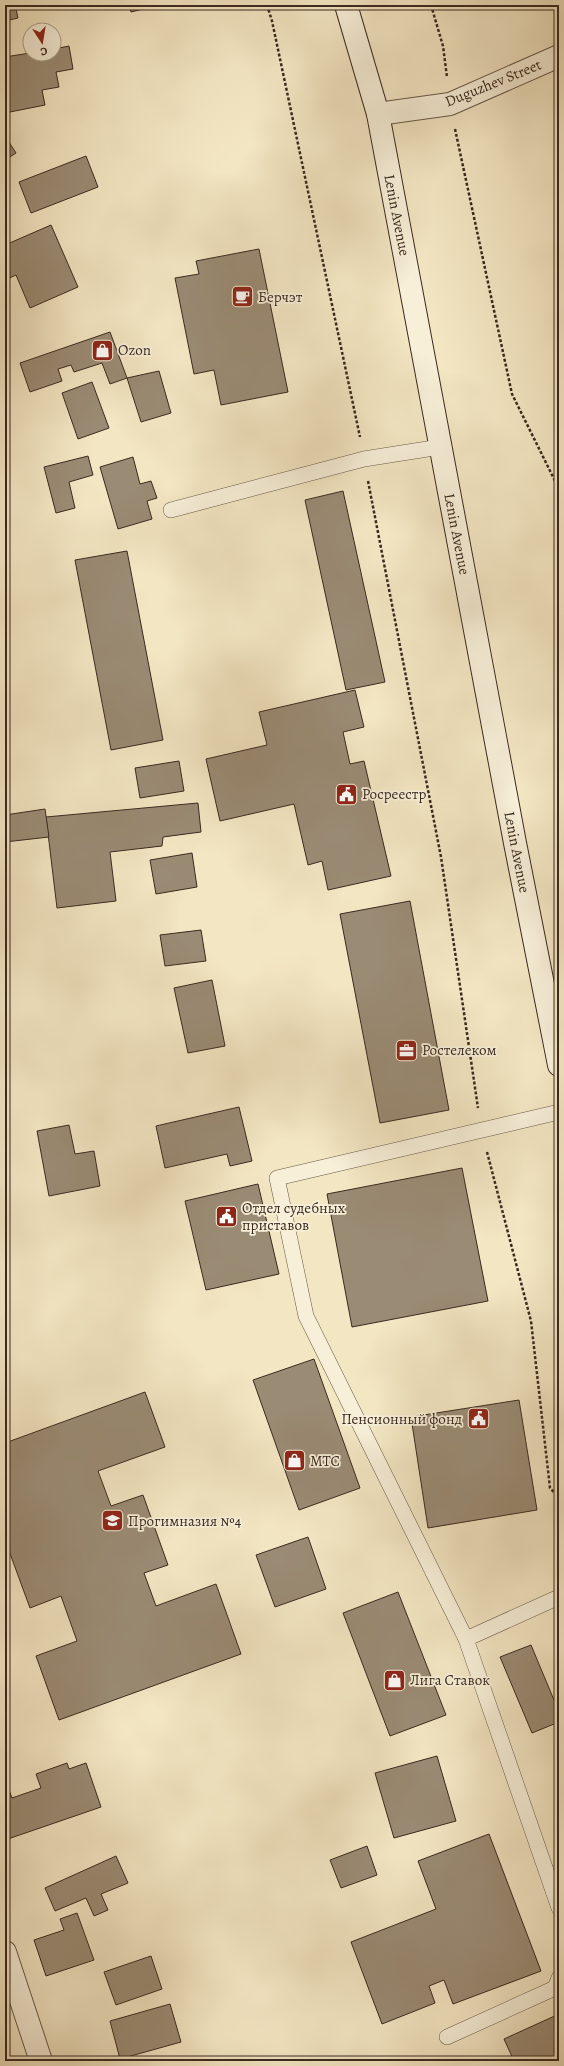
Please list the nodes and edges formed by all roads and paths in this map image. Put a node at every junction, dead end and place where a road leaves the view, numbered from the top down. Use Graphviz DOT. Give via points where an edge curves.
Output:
graph roads {
  1 [pos="267,5"];
  2 [pos="346,5"];
  3 [pos="431,5"];
  4 [pos="559,56"];
  5 [pos="450,104"];
  6 [pos="378,114"];
  7 [pos="440,447"];
  8 [pos="364,459"];
  9 [pos="559,488"];
  10 [pos="171,510"];
  11 [pos="554,1018"];
  12 [pos="559,1065"];
  13 [pos="559,1112"];
  14 [pos="482,1129"];
  15 [pos="559,1498"];
  16 [pos="559,1597"];
  17 [pos="466,1639"];
  18 [pos="559,1908"];
  19 [pos="5,1952"];
  20 [pos="559,1978"];
  21 [pos="447,2037"];
  22 [pos="41,2061"];
  1 -- 8 [label="path"];
  2 -- 6 [label="main road, Lenin Avenue"];
  3 -- 5 [label="path" via="443,46"];
  4 -- 5 [label="main road, Duguzhev Street"];
  5 -- 6 [label="main road, Duguzhev Street"];
  5 -- 9 [label="path" via="512,394"];
  6 -- 7 [label="main road, Lenin Avenue"];
  7 -- 8 [label="lane"];
  7 -- 11 [label="main road, Lenin Avenue"];
  8 -- 10 [label="lane"];
  8 -- 14 [label="path" via="441,857"];
  11 -- 12 [label="main road, Lenin Avenue"];
  13 -- 14 [label="lane"];
  14 -- 15 [label="path" via="531,1321 550,1488"];
  14 -- 17 [label="lane" via="277,1178 306,1316"];
  16 -- 17 [label="lane"];
  17 -- 18 [label="lane"];
  19 -- 22 [label="main road"];
  20 -- 21 [label="lane" via="555,1988"];
}
